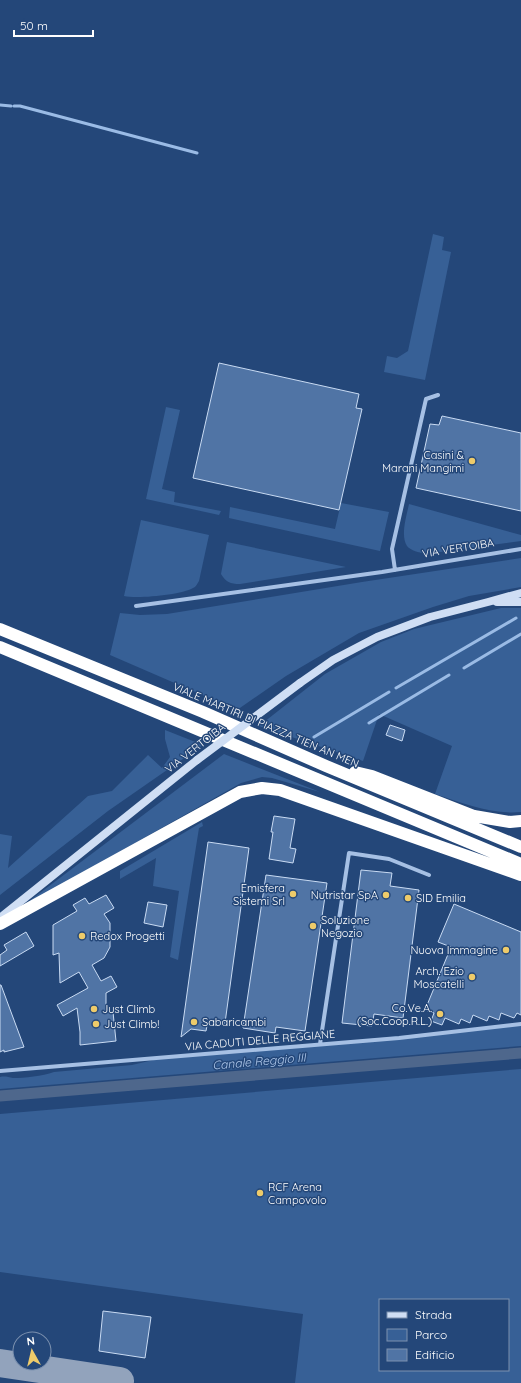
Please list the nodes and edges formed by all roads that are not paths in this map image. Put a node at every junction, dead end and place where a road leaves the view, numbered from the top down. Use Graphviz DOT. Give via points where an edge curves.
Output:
graph roads {
  1 [pos="438,395"];
  2 [pos="521,549"];
  3 [pos="395,570"];
  4 [pos="521,593"];
  5 [pos="488,602"];
  6 [pos="521,602"];
  7 [pos="136,606"];
  8 [pos="0,629"];
  9 [pos="0,647"];
  10 [pos="326,766"];
  11 [pos="521,821"];
  12 [pos="521,847"];
  13 [pos="521,864"];
  14 [pos="429,875"];
  15 [pos="521,875"];
  16 [pos="0,918"];
  17 [pos="0,924"];
  18 [pos="521,1024"];
  19 [pos="320,1044"];
  20 [pos="0,1071"];
  1 -- 3 [label="street" via="426,400 392,549"];
  2 -- 3 [label="street, VIA VERTOIBA"];
  3 -- 7 [label="street, VIA VERTOIBA"];
  4 -- 5 [label="main road, VIA VERTOIBA"];
  5 -- 6 [label="main road, VIA VERTOIBA"];
  5 -- 16 [label="main road, VIA VERTOIBA, bridge" via="430,617 377,637 333,660 197,760"];
  8 -- 10 [label="highway, VIALE MARTIRI DI PIAZZA TIEN AN MEN" via="203,712"];
  9 -- 13 [label="highway"];
  10 -- 11 [label="highway" via="372,776 474,816 510,822"];
  10 -- 12 [label="highway, VIALE MARTIRI DI PIAZZA TIEN AN MEN"];
  14 -- 19 [label="street" via="389,859 349,853"];
  15 -- 17 [label="highway" via="280,790 262,788 240,792"];
  18 -- 19 [label="street, VIA CADUTI DELLE REGGIANE"];
  19 -- 20 [label="street, VIA CADUTI DELLE REGGIANE"];
}
